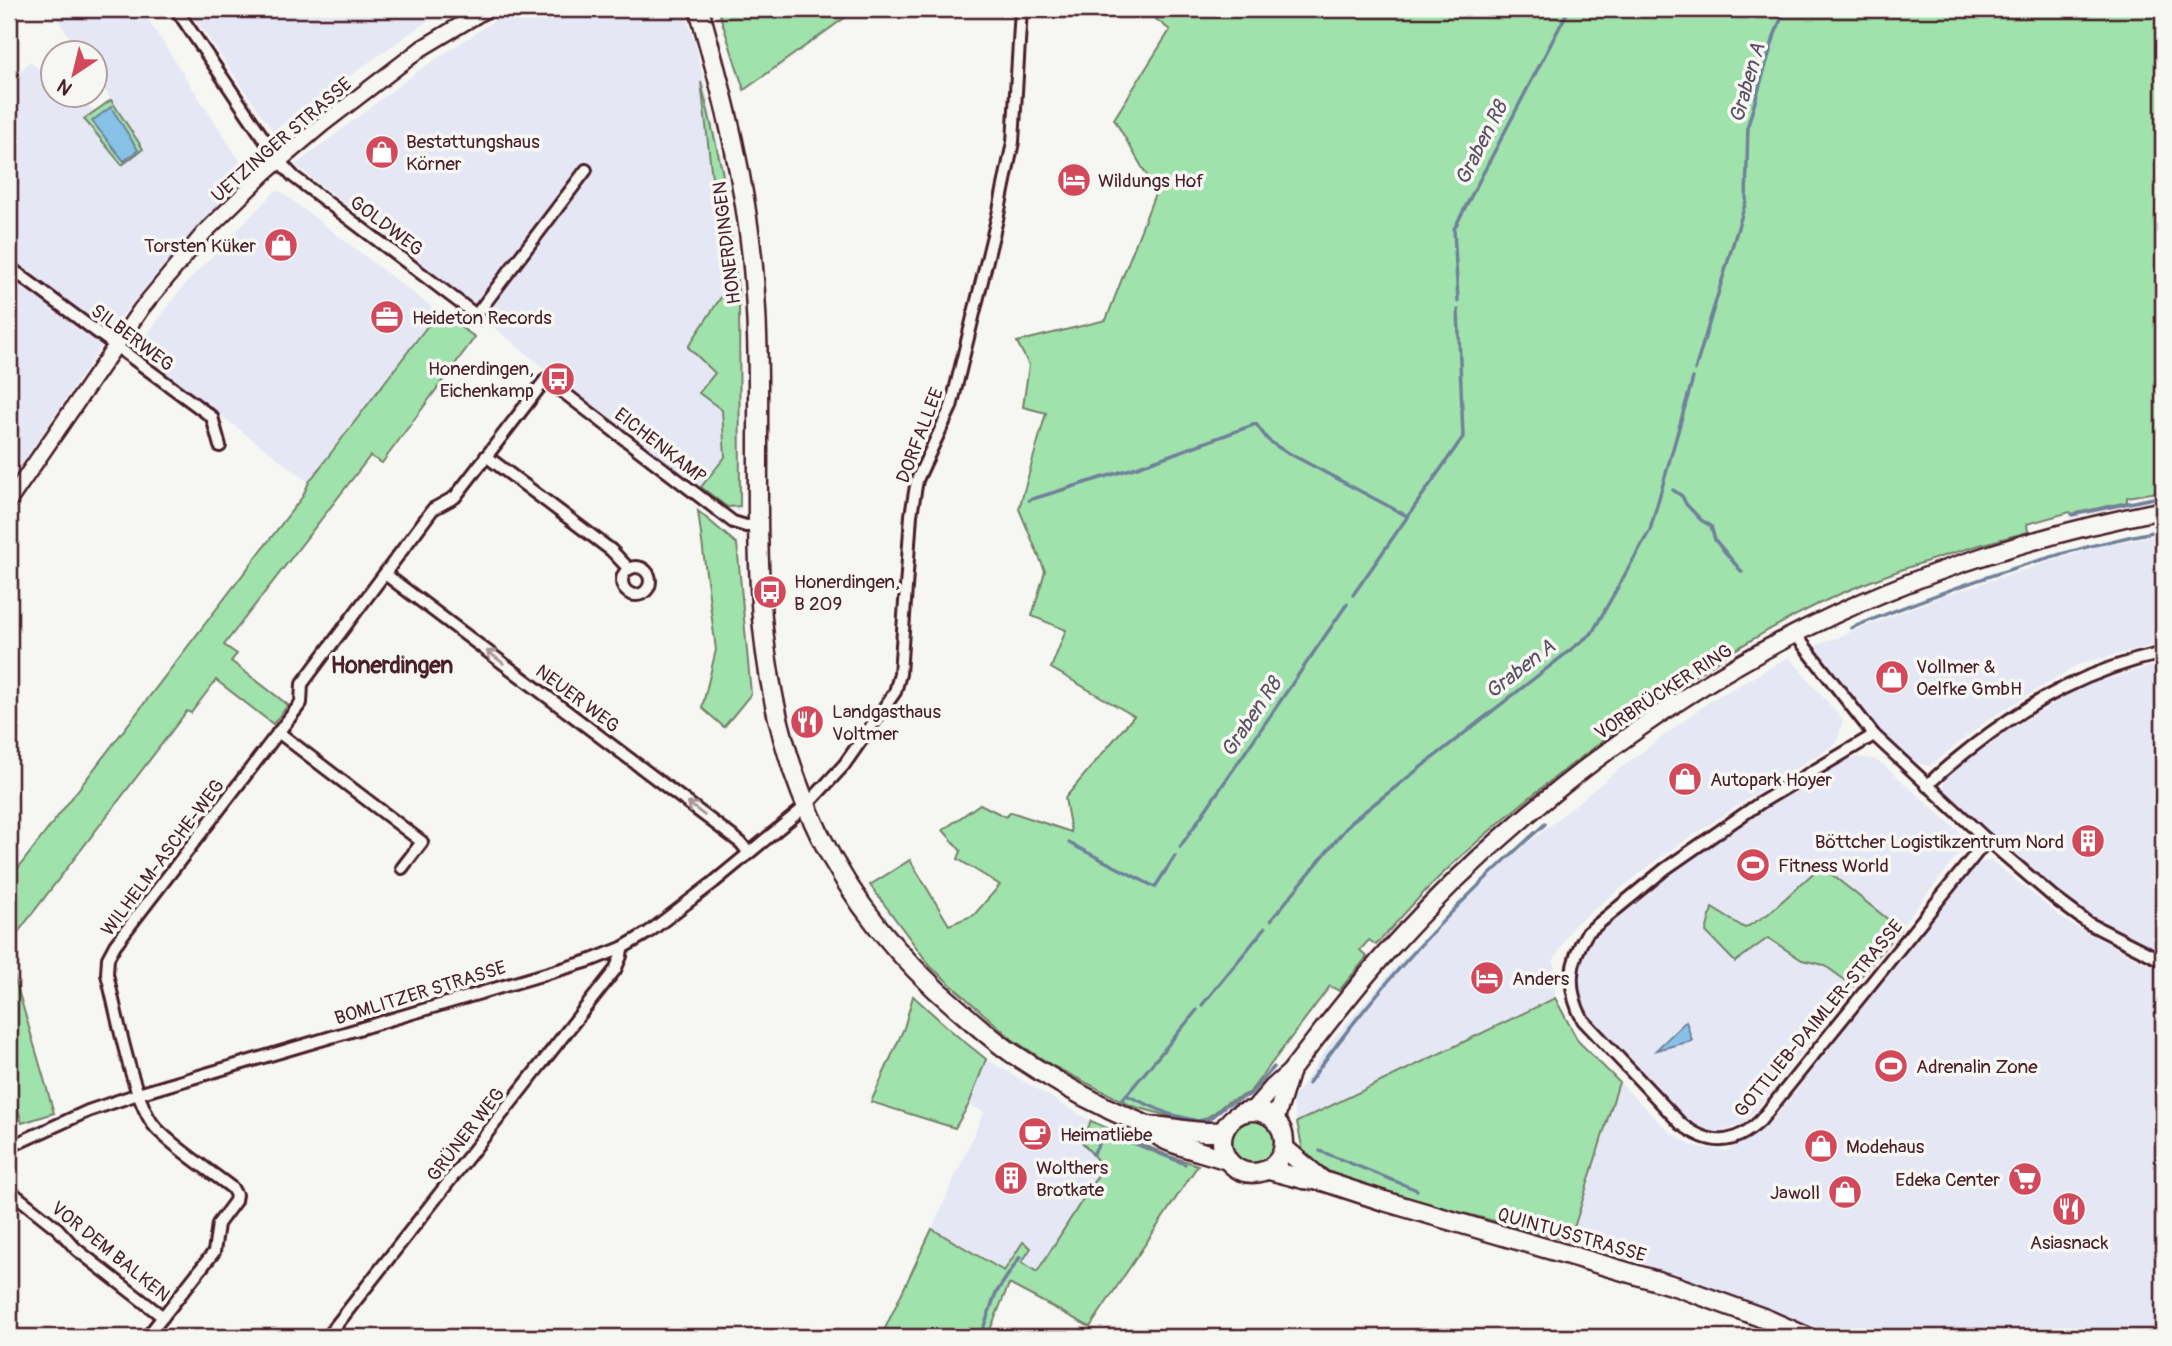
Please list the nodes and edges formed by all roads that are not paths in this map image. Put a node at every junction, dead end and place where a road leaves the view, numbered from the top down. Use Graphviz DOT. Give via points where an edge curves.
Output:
graph roads {
  1 [pos="176,9"];
  2 [pos="487,9"];
  3 [pos="699,9"];
  4 [pos="1021,9"];
  5 [pos="279,161"];
  6 [pos="586,170"];
  7 [pos="9,267"];
  8 [pos="116,345"];
  9 [pos="546,379"];
  10 [pos="220,446"];
  11 [pos="486,457"];
  12 [pos="9,501"];
  13 [pos="2163,510"];
  14 [pos="759,525"];
  15 [pos="629,569"];
  16 [pos="385,574"];
  17 [pos="1795,634"];
  18 [pos="2163,653"];
  19 [pos="278,732"];
  20 [pos="1874,735"];
  21 [pos="1927,786"];
  22 [pos="806,806"];
  23 [pos="1987,840"];
  24 [pos="748,852"];
  25 [pos="402,868"];
  26 [pos="622,948"];
  27 [pos="2163,961"];
  28 [pos="1290,1072"];
  29 [pos="138,1094"];
  30 [pos="1252,1111"];
  31 [pos="1275,1121"];
  32 [pos="1146,1126"];
  33 [pos="1224,1130"];
  34 [pos="9,1147"];
  35 [pos="1284,1148"];
  36 [pos="1227,1160"];
  37 [pos="1269,1170"];
  38 [pos="1323,1181"];
  39 [pos="9,1190"];
  40 [pos="163,1317"];
  41 [pos="149,1337"];
  42 [pos="327,1337"];
  43 [pos="1807,1337"];
  1 -- 5 [label="street, GOLDWEG"];
  2 -- 5 [label="street, UETZINGER STRASSE" via="422,48"];
  3 -- 14 [label="main road, HONERDINGEN" via="742,183 749,234 756,326"];
  4 -- 22 [label="street, DORFALLEE" via="1013,142 998,215 951,407 917,480 900,674 895,692 844,765"];
  5 -- 6 [label="street, GOLDWEG" via="476,315"];
  5 -- 8 [label="street, UETZINGER STRASSE" via="179,260"];
  7 -- 8 [label="street, SILBERWEG"];
  8 -- 10 [label="street, SILBERWEG" via="212,417"];
  8 -- 12 [label="street, UETZINGER STRASSE"];
  9 -- 11 [label="street, WILHELM-ASCHE-WEG"];
  9 -- 14 [label="street, EICHENKAMP" via="733,522"];
  11 -- 15 [label="street" via="611,550"];
  11 -- 16 [label="street, WILHELM-ASCHE-WEG" via="455,497 433,509"];
  13 -- 17 [label="main road, VORBRÜCKER RING" via="1973,560 1874,597"];
  14 -- 22 [label="main road, HONERDINGEN" via="767,663 782,739"];
  16 -- 19 [label="street, WILHELM-ASCHE-WEG" via="302,684 301,703"];
  24 -- 16 [label="street, NEUER WEG, one-way"];
  17 -- 20 [label="street"];
  17 -- 28 [label="main road, VORBRÜCKER RING" via="1636,730 1504,836 1390,948"];
  18 -- 21 [label="street" via="2082,677 2034,704 1994,730"];
  19 -- 25 [label="street" via="422,842"];
  19 -- 29 [label="street, WILHELM-ASCHE-WEG" via="108,958 107,974"];
  20 -- 21 [label="street"];
  20 -- 23 [label="street, GOTTLIEB-DAIMLER-STRASSE" via="1760,803 1665,869 1587,933 1579,945 1571,990 1583,1020 1681,1124 1694,1134 1723,1141 1738,1138 1760,1121"];
  21 -- 23 [label="street"];
  22 -- 24 [label="street, BOMLITZER STRASSE"];
  22 -- 32 [label="main road, HONERDINGEN" via="855,898 913,969 1011,1052 1085,1097"];
  23 -- 27 [label="street" via="2088,923"];
  24 -- 26 [label="street, BOMLITZER STRASSE" via="649,932"];
  26 -- 29 [label="street, BOMLITZER STRASSE"];
  26 -- 42 [label="street, GRÜNER WEG" via="615,970"];
  28 -- 30 [label="main road, VORBRÜCKER RING"];
  28 -- 31 [label="main road, VORBRÜCKER RING"];
  29 -- 34 [label="street, BOMLITZER STRASSE"];
  29 -- 40 [label="street, VOR DEM BALKEN" via="156,1128 236,1195 218,1224 214,1252"];
  30 -- 31 [label="main road"];
  30 -- 33 [label="main road" via="1235,1117"];
  31 -- 35 [label="main road" via="1283,1133"];
  32 -- 33 [label="main road"];
  32 -- 36 [label="main road, HONERDINGEN" via="1163,1139"];
  33 -- 36 [label="main road" via="1222,1146"];
  35 -- 37 [label="main road"];
  35 -- 38 [label="main road, QUINTUSSTRASSE"];
  36 -- 37 [label="main road" via="1242,1172"];
  37 -- 38 [label="main road, QUINTUSSTRASSE"];
  38 -- 43 [label="main road, QUINTUSSTRASSE" via="1678,1287"];
  39 -- 40 [label="street, VOR DEM BALKEN"];
  40 -- 41 [label="street"];
}
